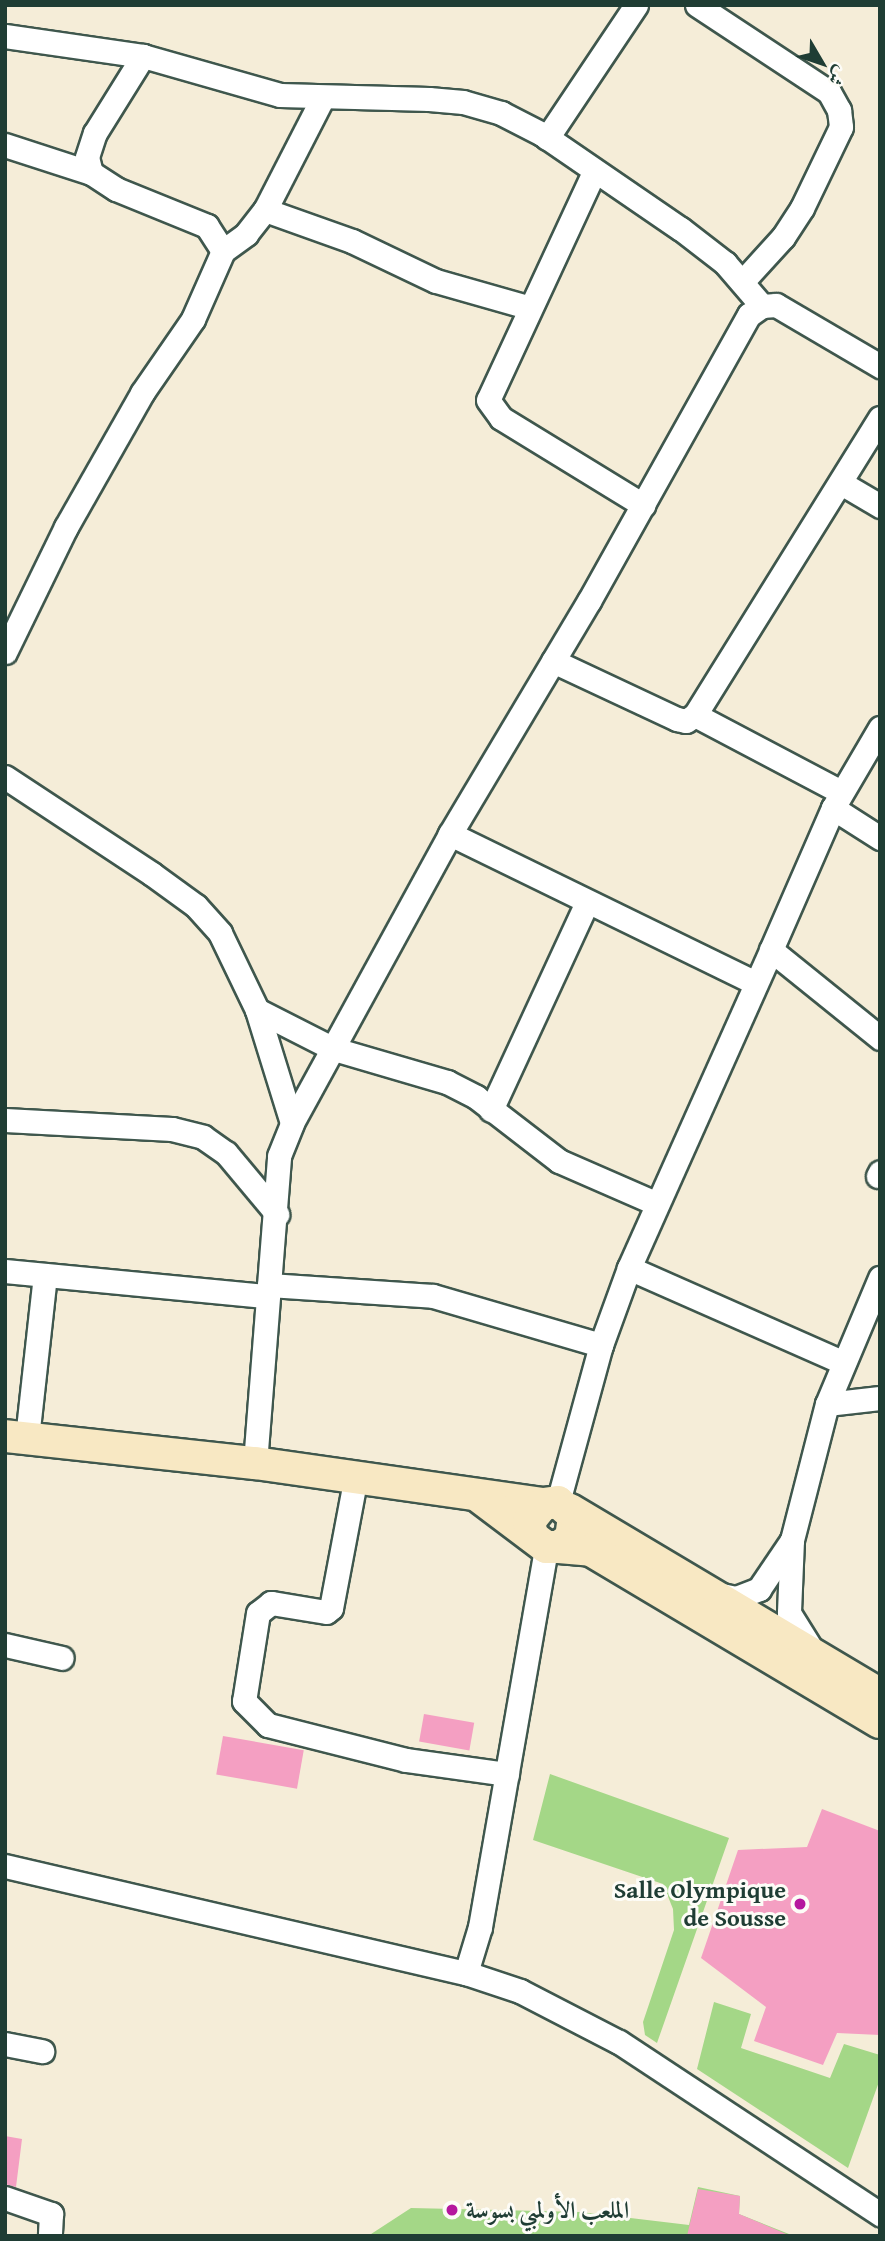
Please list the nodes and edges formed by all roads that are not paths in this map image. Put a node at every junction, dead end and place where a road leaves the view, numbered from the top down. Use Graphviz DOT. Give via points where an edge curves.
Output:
graph roads {
  1 [pos="636,5"];
  2 [pos="697,5"];
  3 [pos="5,36"];
  4 [pos="143,56"];
  5 [pos="322,99"];
  6 [pos="547,138"];
  7 [pos="5,145"];
  8 [pos="594,172"];
  9 [pos="91,173"];
  10 [pos="265,210"];
  11 [pos="223,251"];
  12 [pos="742,282"];
  13 [pos="762,306"];
  14 [pos="527,307"];
  15 [pos="880,366"];
  16 [pos="880,418"];
  17 [pos="841,483"];
  18 [pos="643,505"];
  19 [pos="880,506"];
  20 [pos="5,652"];
  21 [pos="553,661"];
  22 [pos="695,715"];
  23 [pos="880,728"];
  24 [pos="5,777"];
  25 [pos="837,800"];
  26 [pos="450,834"];
  27 [pos="880,838"];
  28 [pos="586,904"];
  29 [pos="771,950"];
  30 [pos="755,983"];
  31 [pos="257,1010"];
  32 [pos="880,1038"];
  33 [pos="334,1049"];
  34 [pos="491,1110"];
  35 [pos="5,1120"];
  36 [pos="292,1123"];
  37 [pos="656,1203"];
  38 [pos="277,1214"];
  39 [pos="629,1268"];
  40 [pos="5,1271"];
  41 [pos="45,1276"];
  42 [pos="880,1278"];
  43 [pos="267,1291"];
  44 [pos="601,1345"];
  45 [pos="842,1362"];
  46 [pos="880,1398"];
  47 [pos="827,1404"];
  48 [pos="16,1437"];
  49 [pos="256,1463"];
  50 [pos="356,1476"];
  51 [pos="479,1496"];
  52 [pos="557,1505"];
  53 [pos="792,1540"];
  54 [pos="545,1543"];
  55 [pos="712,1593"];
  56 [pos="5,1645"];
  57 [pos="812,1650"];
  58 [pos="62,1658"];
  59 [pos="880,1695"];
  60 [pos="880,1721"];
  61 [pos="507,1774"];
  62 [pos="5,1866"];
  63 [pos="466,1973"];
  64 [pos="5,2044"];
  65 [pos="42,2051"];
  66 [pos="5,2199"];
  67 [pos="880,2214"];
  68 [pos="50,2236"];
  1 -- 6 [label="street"];
  2 -- 12 [label="street" via="829,92 839,110 841,127 802,208 783,237"];
  3 -- 4 [label="street"];
  4 -- 5 [label="street" via="280,95"];
  4 -- 9 [label="street" via="95,133 87,157"];
  5 -- 6 [label="street" via="463,102 501,113"];
  5 -- 10 [label="street"];
  6 -- 8 [label="street"];
  7 -- 9 [label="street"];
  8 -- 12 [label="street" via="681,229"];
  8 -- 14 [label="street"];
  9 -- 11 [label="street" via="116,189 207,226"];
  10 -- 11 [label="street" via="246,234"];
  10 -- 14 [label="street" via="352,241 436,281"];
  11 -- 20 [label="street" via="193,319 142,393 66,527"];
  12 -- 13 [label="street"];
  13 -- 15 [label="street" via="776,305"];
  13 -- 18 [label="street" via="749,315"];
  14 -- 18 [label="street" via="488,400 502,418"];
  16 -- 17 [label="street"];
  17 -- 19 [label="street"];
  17 -- 22 [label="street"];
  18 -- 21 [label="street"];
  21 -- 22 [label="street" via="677,719 686,721"];
  21 -- 26 [label="street"];
  22 -- 25 [label="street"];
  23 -- 25 [label="street"];
  24 -- 31 [label="street" via="196,906 220,933"];
  25 -- 27 [label="street"];
  25 -- 29 [label="street"];
  26 -- 28 [label="street"];
  26 -- 33 [label="street"];
  28 -- 30 [label="street"];
  28 -- 34 [label="street"];
  29 -- 30 [label="street"];
  29 -- 32 [label="street"];
  30 -- 37 [label="street"];
  31 -- 33 [label="street"];
  31 -- 36 [label="street"];
  33 -- 34 [label="street" via="447,1082"];
  33 -- 36 [label="street"];
  34 -- 37 [label="street" via="559,1161"];
  35 -- 38 [label="street" via="172,1129 204,1138 226,1153"];
  36 -- 38 [label="street" via="279,1156"];
  37 -- 39 [label="street"];
  38 -- 43 [label="street"];
  39 -- 44 [label="street"];
  39 -- 45 [label="street"];
  40 -- 41 [label="street"];
  41 -- 43 [label="street"];
  41 -- 48 [label="street"];
  42 -- 45 [label="street"];
  43 -- 44 [label="street" via="433,1296"];
  43 -- 49 [label="street"];
  44 -- 52 [label="street"];
  45 -- 47 [label="street"];
  46 -- 47 [label="street"];
  47 -- 53 [label="street"];
  48 -- 49 [label="main road"];
  49 -- 50 [label="main road"];
  50 -- 51 [label="main road"];
  50 -- 61 [label="street" via="331,1608 326,1612 271,1603 258,1613 244,1702 268,1725 406,1760"];
  51 -- 52 [label="main road"];
  51 -- 54 [label="main road"];
  52 -- 54 [label="main road" via="530,1521"];
  52 -- 54 [label="main road" via="575,1532"];
  52 -- 55 [label="main road"];
  53 -- 55 [label="street" via="759,1589 736,1598"];
  53 -- 57 [label="street" via="789,1613"];
  54 -- 60 [label="main road" via="591,1550"];
  54 -- 61 [label="street"];
  55 -- 57 [label="main road"];
  56 -- 58 [label="street"];
  57 -- 59 [label="main road"];
  61 -- 63 [label="street" via="480,1927"];
  62 -- 63 [label="street"];
  63 -- 67 [label="street" via="570,2013"];
  64 -- 65 [label="street"];
  66 -- 68 [label="street" via="51,2214"];
}
